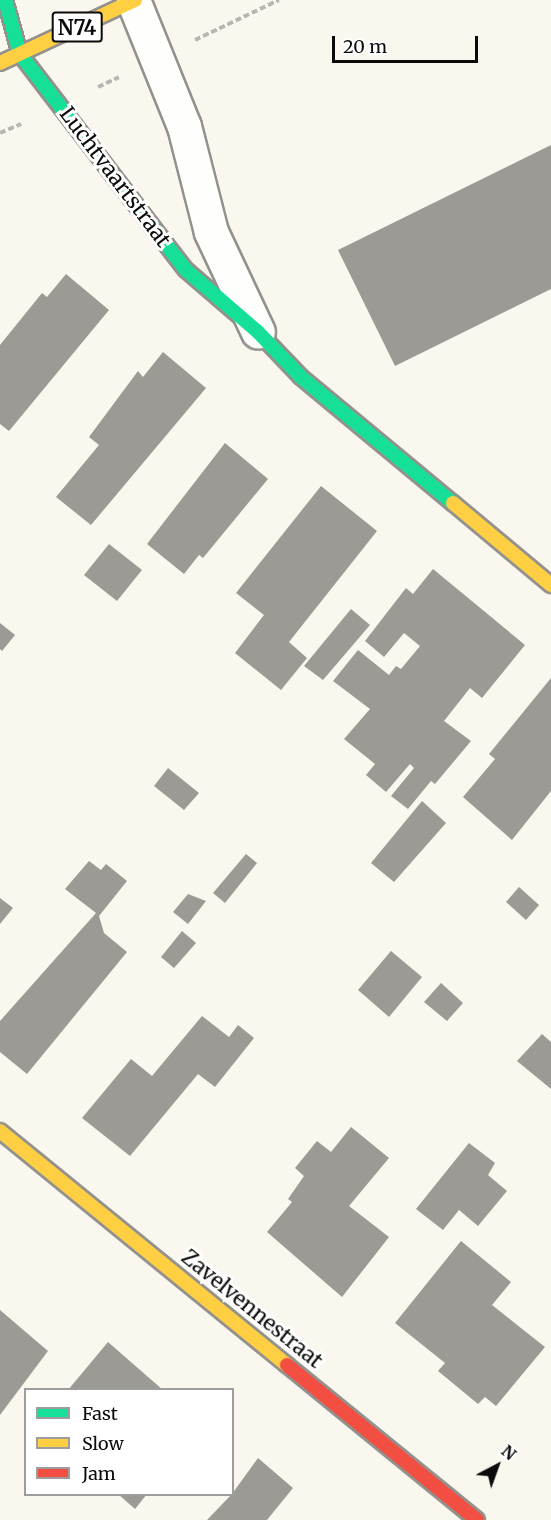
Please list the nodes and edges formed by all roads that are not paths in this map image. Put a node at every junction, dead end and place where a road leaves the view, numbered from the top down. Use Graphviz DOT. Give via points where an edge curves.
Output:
graph roads {
  1 [pos="5,0"];
  2 [pos="134,0"];
  3 [pos="20,54"];
  4 [pos="0,63"];
  5 [pos="258,332"];
  6 [pos="551,585"];
  7 [pos="0,1131"];
  8 [pos="477,1520"];
  1 -- 3 [label="street, Luchtvaartstraat"];
  2 -- 3 [label="street, N74"];
  2 -- 5 [label="street, Luchtvaartstraat" via="183,126 211,232"];
  3 -- 4 [label="street, N74"];
  3 -- 5 [label="street, Luchtvaartstraat" via="186,270"];
  5 -- 6 [label="street, Luchtvaartstraat" via="301,377"];
  7 -- 8 [label="street, Zavelvennestraat"];
}
